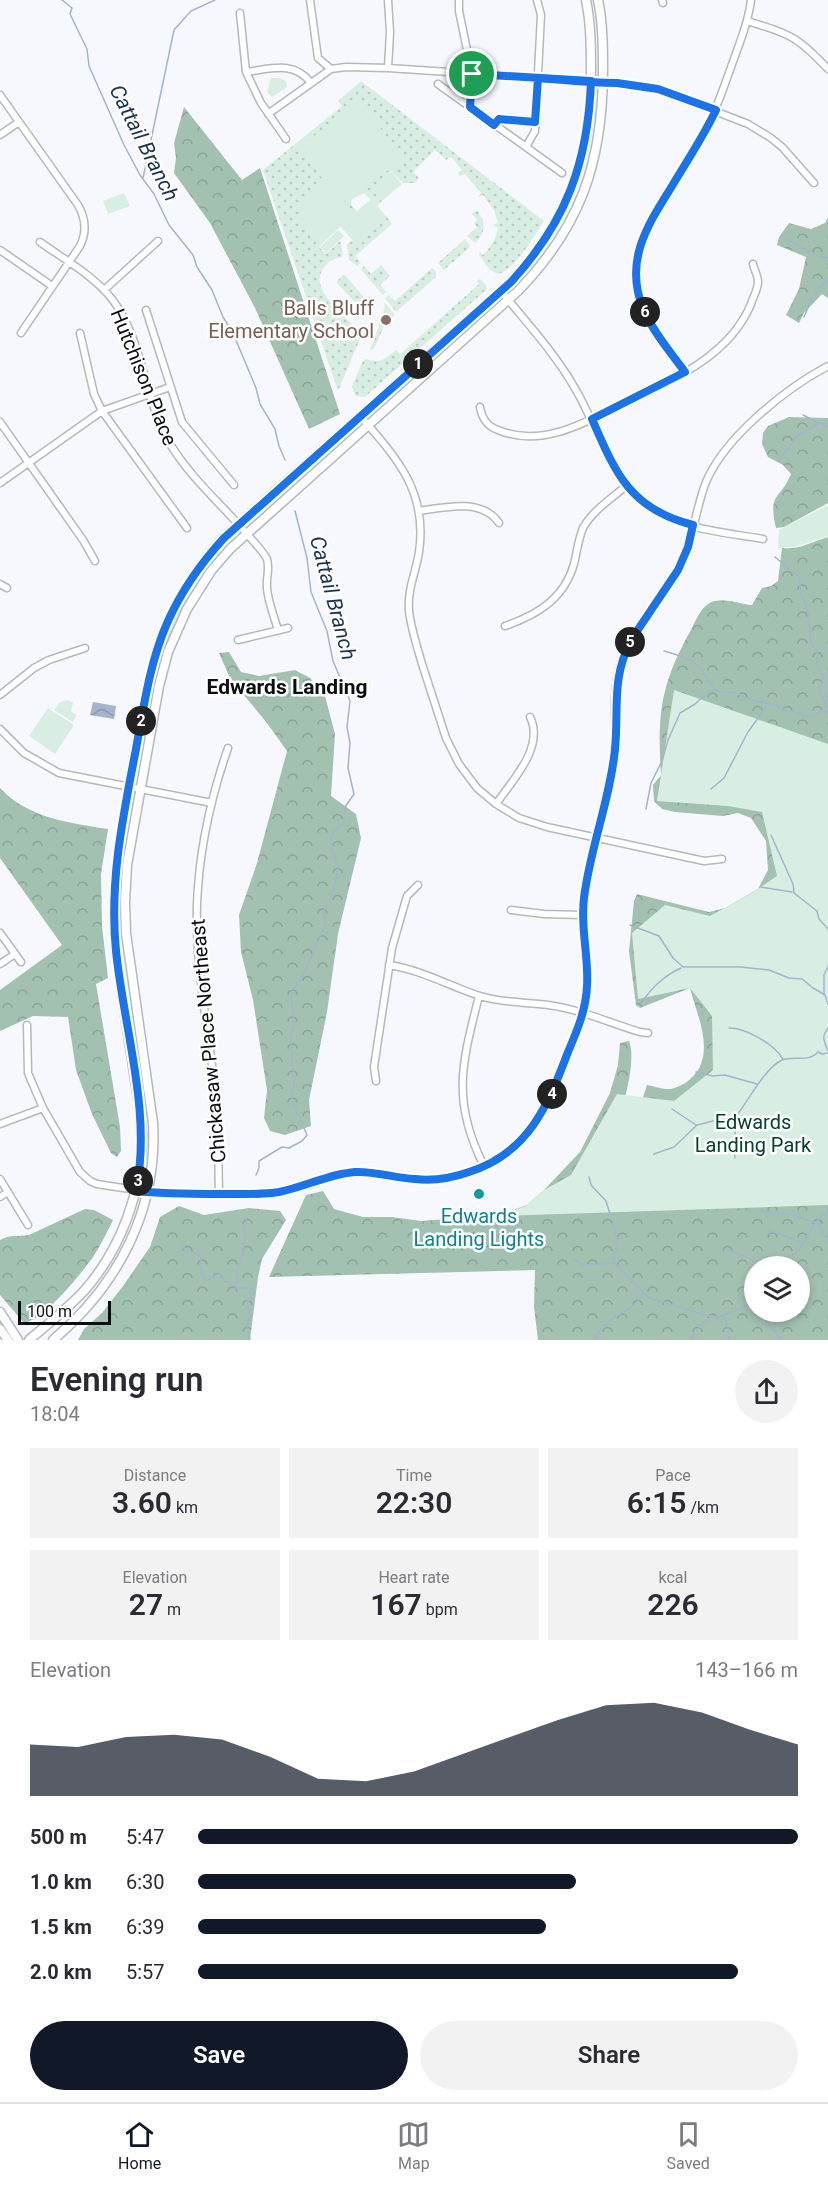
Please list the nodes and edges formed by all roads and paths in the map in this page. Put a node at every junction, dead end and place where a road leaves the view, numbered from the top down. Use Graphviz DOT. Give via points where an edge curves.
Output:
graph roads {
  1 [pos="310,0"];
  2 [pos="388,0"];
  3 [pos="459,0"];
  4 [pos="537,0"];
  5 [pos="586,0"];
  6 [pos="598,0"];
  7 [pos="751,0"];
  8 [pos="240,13"];
  9 [pos="747,21"];
  10 [pos="388,68"];
  11 [pos="331,69"];
  12 [pos="828,69"];
  13 [pos="246,72"];
  14 [pos="472,74"];
  15 [pos="538,78"];
  16 [pos="591,81"];
  17 [pos="603,82"];
  18 [pos="311,83"];
  19 [pos="438,84"];
  20 [pos="0,95"];
  21 [pos="470,107"];
  22 [pos="716,110"];
  23 [pos="268,114"];
  24 [pos="19,122"];
  25 [pos="535,122"];
  26 [pos="494,125"];
  27 [pos="0,135"];
  28 [pos="286,139"];
  29 [pos="526,147"];
  30 [pos="562,173"];
  31 [pos="814,183"];
  32 [pos="158,241"];
  33 [pos="40,242"];
  34 [pos="0,250"];
  35 [pos="69,263"];
  36 [pos="753,264"];
  37 [pos="52,286"];
  38 [pos="104,290"];
  39 [pos="501,291"];
  40 [pos="508,300"];
  41 [pos="146,310"];
  42 [pos="21,333"];
  43 [pos="80,333"];
  44 [pos="828,366"];
  45 [pos="685,372"];
  46 [pos="170,387"];
  47 [pos="149,394"];
  48 [pos="480,407"];
  49 [pos="102,411"];
  50 [pos="360,416"];
  51 [pos="592,419"];
  52 [pos="0,422"];
  53 [pos="368,425"];
  54 [pos="29,462"];
  55 [pos="0,483"];
  56 [pos="234,485"];
  57 [pos="626,486"];
  58 [pos="419,511"];
  59 [pos="500,523"];
  60 [pos="238,524"];
  61 [pos="693,525"];
  62 [pos="187,528"];
  63 [pos="246,533"];
  64 [pos="763,539"];
  65 [pos="95,561"];
  66 [pos="0,584"];
  67 [pos="7,588"];
  68 [pos="505,626"];
  69 [pos="288,628"];
  70 [pos="278,630"];
  71 [pos="238,640"];
  72 [pos="85,648"];
  73 [pos="0,695"];
  74 [pos="530,717"];
  75 [pos="0,729"];
  76 [pos="228,748"];
  77 [pos="129,788"];
  78 [pos="141,790"];
  79 [pos="212,803"];
  80 [pos="496,804"];
  81 [pos="596,837"];
  82 [pos="722,859"];
  83 [pos="418,885"];
  84 [pos="511,910"];
  85 [pos="582,915"];
  86 [pos="0,933"];
  87 [pos="15,954"];
  88 [pos="21,962"];
  89 [pos="0,964"];
  90 [pos="389,964"];
  91 [pos="479,996"];
  92 [pos="583,1014"];
  93 [pos="27,1025"];
  94 [pos="648,1033"];
  95 [pos="376,1081"];
  96 [pos="43,1108"];
  97 [pos="0,1124"];
  98 [pos="484,1166"];
  99 [pos="0,1179"];
  100 [pos="136,1191"];
  101 [pos="8,1192"];
  102 [pos="148,1192"];
  103 [pos="219,1194"];
  104 [pos="0,1197"];
  105 [pos="28,1225"];
  106 [pos="0,1312"];
  107 [pos="0,1329"];
  108 [pos="8,1340"];
  109 [pos="18,1340"];
  110 [pos="29,1340"];
  111 [pos="53,1340"];
  1 -- 11 [label="street" via="318,58"];
  2 -- 10 [label="street"];
  3 -- 14 [label="street"];
  4 -- 15 [label="street" via="541,15"];
  5 -- 16 [label="main road"];
  6 -- 17 [label="main road"];
  7 -- 9 [label="street"];
  8 -- 13 [label="street"];
  9 -- 12 [label="street" via="799,40"];
  9 -- 22 [label="street"];
  10 -- 11 [label="street"];
  10 -- 14 [label="street"];
  11 -- 18 [label="street"];
  13 -- 18 [label="street" via="290,68 301,72"];
  13 -- 23 [label="street"];
  14 -- 15 [label="street"];
  14 -- 21 [label="street"];
  15 -- 16 [label="street"];
  15 -- 25 [label="street"];
  16 -- 17 [label="street"];
  16 -- 39 [label="main road" via="587,136 570,194 543,243"];
  17 -- 22 [label="street" via="658,89"];
  17 -- 40 [label="main road" via="599,141 581,200 549,256"];
  18 -- 23 [label="street"];
  19 -- 21 [label="street"];
  20 -- 24 [label="street"];
  21 -- 26 [label="street"];
  22 -- 31 [label="street" via="771,138"];
  22 -- 45 [label="street" via="648,224 637,259 637,284 644,310"];
  23 -- 28 [label="street"];
  24 -- 27 [label="street"];
  24 -- 35 [label="street" via="84,216 83,239"];
  25 -- 26 [label="street" via="499,119"];
  25 -- 29 [label="street" via="535,131"];
  26 -- 29 [label="street"];
  29 -- 30 [label="street"];
  32 -- 38 [label="street"];
  33 -- 35 [label="street, Hutchison Place"];
  34 -- 37 [label="street"];
  35 -- 37 [label="street"];
  35 -- 38 [label="street, Hutchison Place"];
  36 -- 45 [label="street" via="758,281 744,319 718,350"];
  37 -- 42 [label="street"];
  38 -- 47 [label="street, Hutchison Place" via="126,322"];
  39 -- 40 [label="street"];
  39 -- 50 [label="main road"];
  40 -- 51 [label="street" via="560,364"];
  40 -- 53 [label="main road"];
  41 -- 46 [label="street"];
  43 -- 49 [label="street" via="94,394"];
  44 -- 61 [label="street" via="796,385 731,443 706,481"];
  45 -- 51 [label="street"];
  46 -- 47 [label="street"];
  46 -- 56 [label="street" via="188,431"];
  47 -- 49 [label="street"];
  47 -- 60 [label="street, Hutchison Place" via="163,432 179,458"];
  48 -- 51 [label="street" via="488,425 517,436 553,434"];
  49 -- 54 [label="street"];
  49 -- 62 [label="street"];
  50 -- 53 [label="street"];
  50 -- 60 [label="main road"];
  51 -- 57 [label="street" via="612,466"];
  52 -- 54 [label="street"];
  53 -- 58 [label="street" via="402,467"];
  53 -- 63 [label="main road"];
  54 -- 55 [label="street"];
  54 -- 65 [label="street"];
  57 -- 61 [label="street" via="668,518"];
  57 -- 68 [label="street" via="589,518 580,536 571,574 552,601 537,613"];
  58 -- 59 [label="street" via="472,507 491,513"];
  58 -- 80 [label="street" via="420,540 409,594 412,630 452,751 467,777"];
  60 -- 63 [label="street, Hutchison Place"];
  60 -- 77 [label="main road" via="198,569 162,634 152,664"];
  61 -- 64 [label="street"];
  61 -- 81 [label="street" via="679,567 631,640 620,665 615,692 613,766"];
  63 -- 70 [label="street, Hutchison Place" via="269,565 267,591"];
  63 -- 78 [label="main road" via="207,577 174,636 159,686"];
  66 -- 67 [label="street"];
  69 -- 70 [label="street"];
  70 -- 71 [label="street"];
  72 -- 73 [label="street" via="34,668"];
  74 -- 80 [label="street" via="535,726 528,755"];
  75 -- 77 [label="street" via="24,753 46,767 72,777"];
  76 -- 79 [label="street, Chickasaw Place Northeast"];
  77 -- 78 [label="street"];
  77 -- 100 [label="main road" via="113,904 116,954 141,1121"];
  78 -- 79 [label="street"];
  78 -- 102 [label="main road" via="127,865 125,917 153,1123"];
  79 -- 103 [label="street, Chickasaw Place Northeast" via="199,882 197,926 215,1093"];
  80 -- 81 [label="street" via="533,823"];
  81 -- 82 [label="street" via="704,861"];
  81 -- 85 [label="street"];
  83 -- 90 [label="street" via="407,896"];
  84 -- 85 [label="street"];
  85 -- 92 [label="street" via="587,973"];
  86 -- 87 [label="street"];
  87 -- 88 [label="street"];
  87 -- 89 [label="street"];
  90 -- 91 [label="street"];
  90 -- 95 [label="street" via="374,1067"];
  91 -- 92 [label="street" via="549,1005"];
  91 -- 98 [label="street" via="464,1054 462,1086 466,1117"];
  92 -- 94 [label="street"];
  92 -- 98 [label="street" via="543,1113 515,1146"];
  93 -- 96 [label="street" via="28,1073"];
  96 -- 97 [label="street"];
  96 -- 100 [label="street" via="85,1178"];
  98 -- 103 [label="street" via="443,1179 353,1172 279,1192"];
  99 -- 101 [label="street"];
  100 -- 102 [label="street"];
  100 -- 110 [label="main road" via="118,1241 98,1273 74,1302"];
  101 -- 104 [label="street"];
  101 -- 105 [label="street"];
  102 -- 103 [label="street"];
  102 -- 111 [label="main road" via="135,1232 112,1275 96,1298"];
  106 -- 109 [label="main road"];
  107 -- 108 [label="main road"];
}
